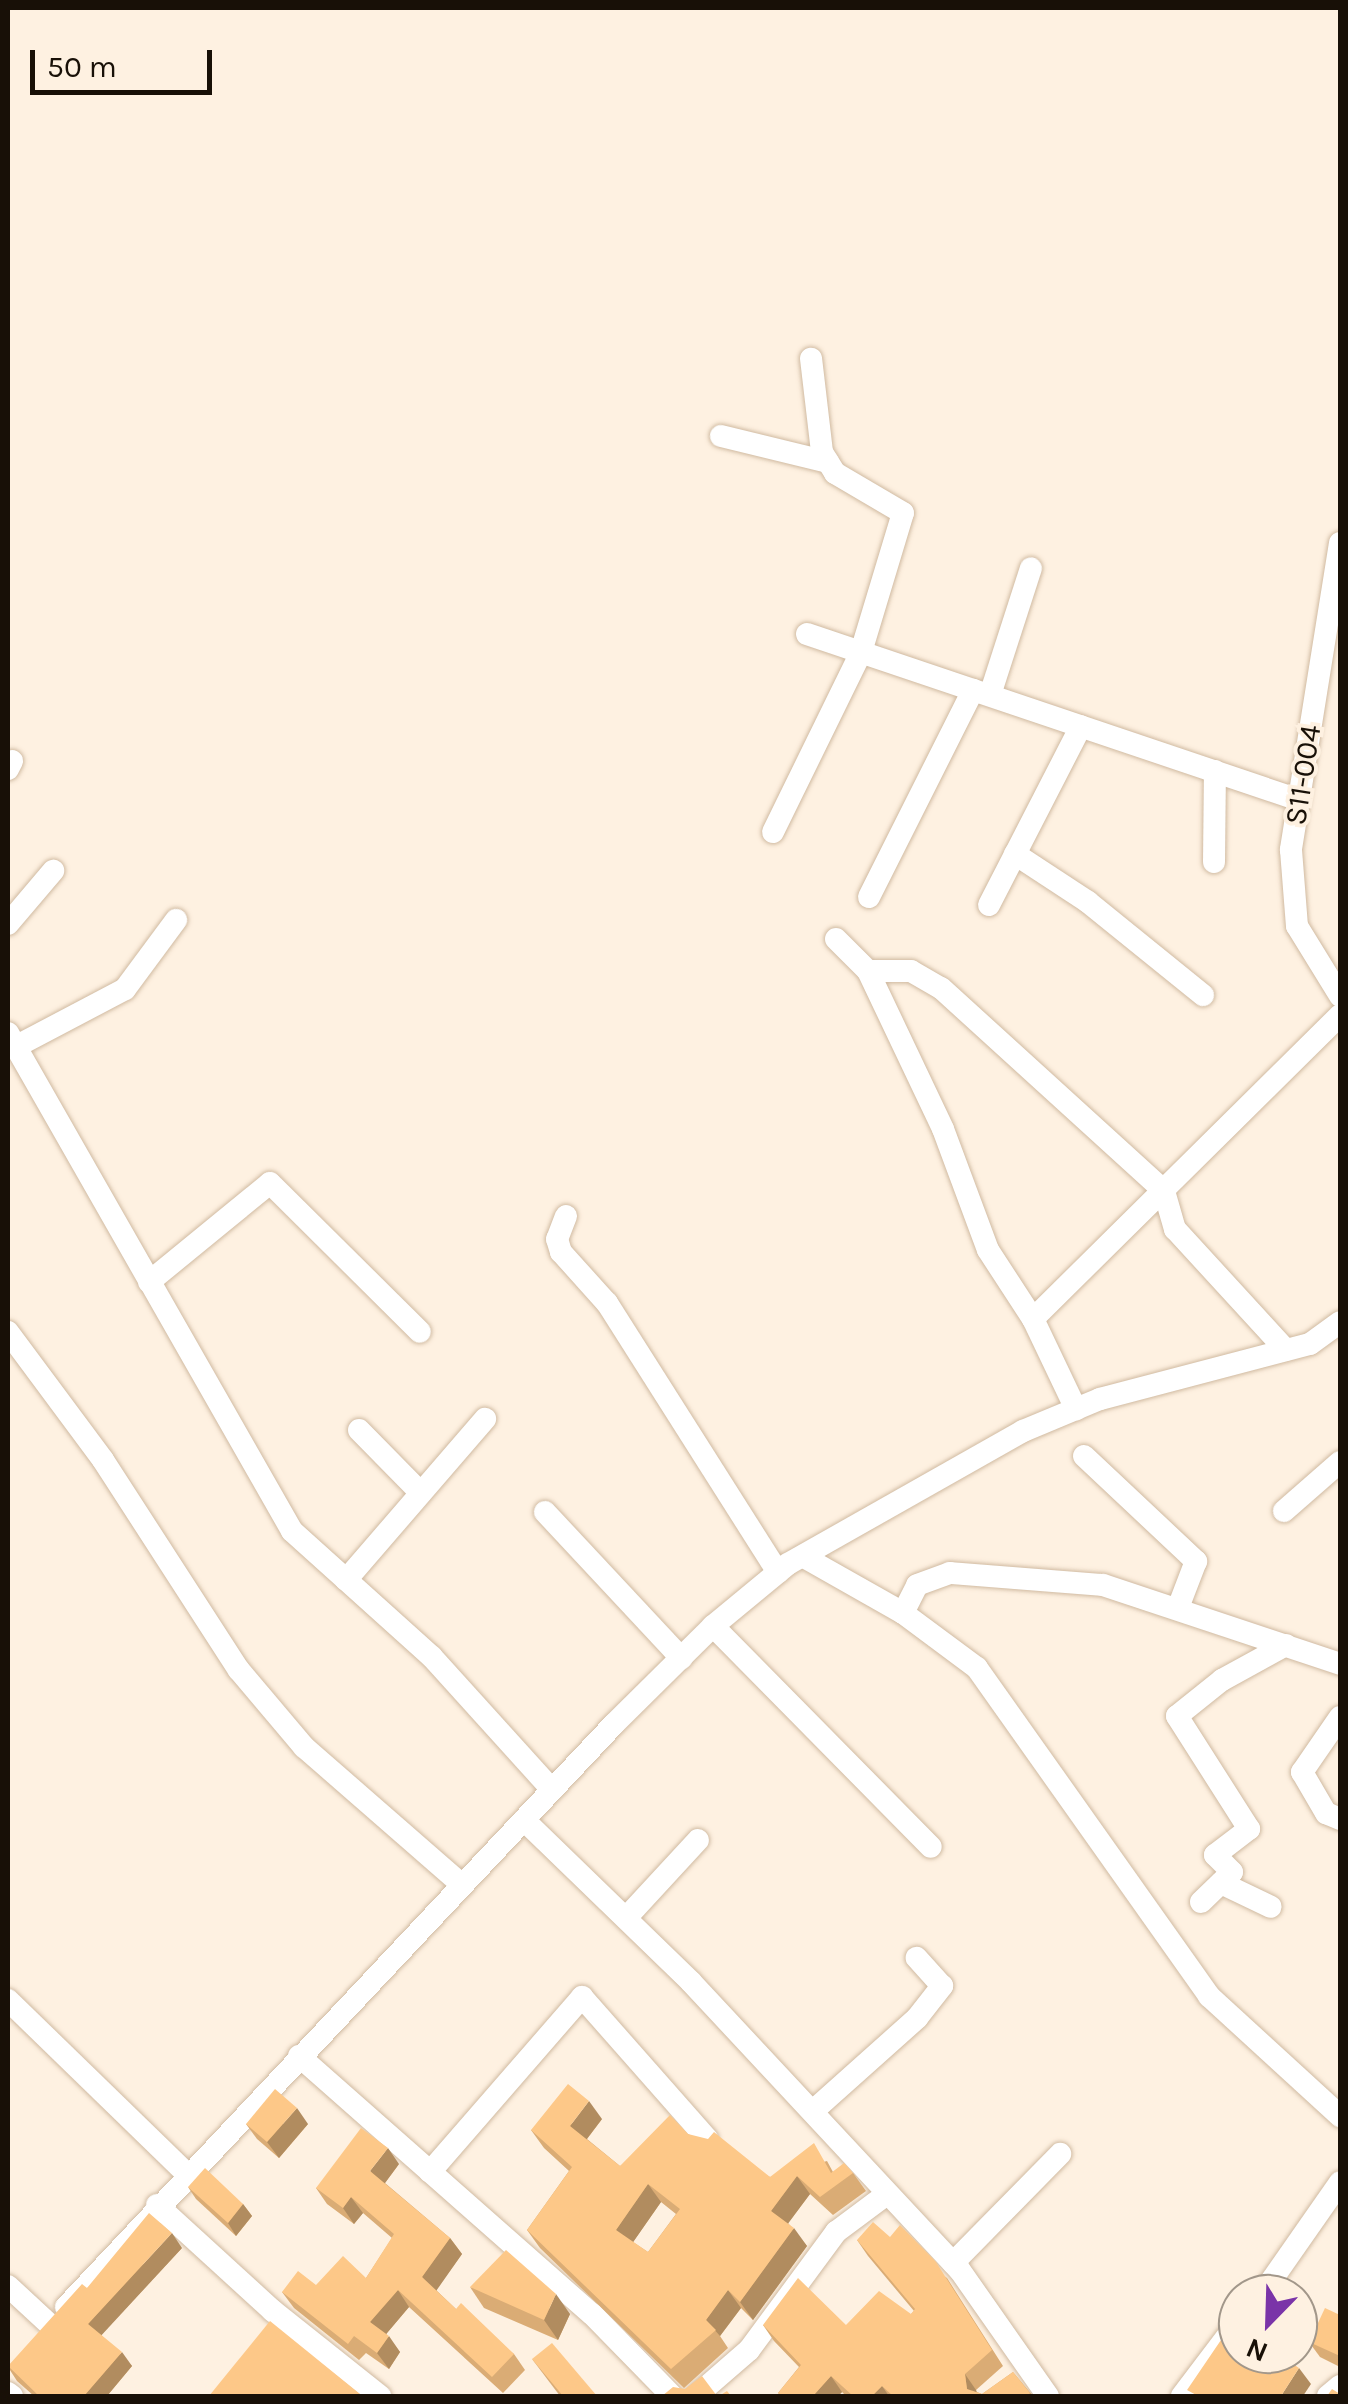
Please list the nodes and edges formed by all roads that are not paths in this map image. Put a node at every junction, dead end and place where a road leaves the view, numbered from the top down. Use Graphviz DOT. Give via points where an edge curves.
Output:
graph roads {
  1 [pos="811,358"];
  2 [pos="721,436"];
  3 [pos="828,462"];
  4 [pos="1340,543"];
  5 [pos="1031,568"];
  6 [pos="1335,601"];
  7 [pos="807,634"];
  8 [pos="861,652"];
  9 [pos="981,692"];
  10 [pos="1081,726"];
  11 [pos="1215,772"];
  12 [pos="1299,800"];
  13 [pos="773,832"];
  14 [pos="1015,854"];
  15 [pos="1214,862"];
  16 [pos="53,872"];
  17 [pos="868,897"];
  18 [pos="989,905"];
  19 [pos="176,920"];
  20 [pos="8,924"];
  21 [pos="836,939"];
  22 [pos="868,971"];
  23 [pos="1203,995"];
  24 [pos="1340,996"];
  25 [pos="1340,1015"];
  26 [pos="11,1040"];
  27 [pos="1164,1192"];
  28 [pos="566,1216"];
  29 [pos="149,1282"];
  30 [pos="1033,1319"];
  31 [pos="1340,1322"];
  32 [pos="8,1332"];
  33 [pos="420,1332"];
  34 [pos="1286,1350"];
  35 [pos="1076,1408"];
  36 [pos="485,1419"];
  37 [pos="359,1430"];
  38 [pos="1084,1456"];
  39 [pos="1340,1462"];
  40 [pos="421,1493"];
  41 [pos="1284,1511"];
  42 [pos="544,1512"];
  43 [pos="804,1557"];
  44 [pos="778,1572"];
  45 [pos="346,1580"];
  46 [pos="1178,1608"];
  47 [pos="903,1612"];
  48 [pos="713,1626"];
  49 [pos="1286,1644"];
  50 [pos="681,1658"];
  51 [pos="1340,1664"];
  52 [pos="1340,1717"];
  53 [pos="552,1790"];
  54 [pos="1340,1819"];
  55 [pos="524,1820"];
  56 [pos="698,1840"];
  57 [pos="930,1847"];
  58 [pos="1221,1883"];
  59 [pos="462,1885"];
  60 [pos="1202,1902"];
  61 [pos="1270,1907"];
  62 [pos="626,1918"];
  63 [pos="917,1958"];
  64 [pos="8,2000"];
  65 [pos="299,2056"];
  66 [pos="813,2111"];
  67 [pos="1340,2116"];
  68 [pos="707,2139"];
  69 [pos="1060,2154"];
  70 [pos="430,2172"];
  71 [pos="187,2174"];
  72 [pos="1340,2182"];
  73 [pos="886,2194"];
  74 [pos="157,2205"];
  75 [pos="953,2263"];
  76 [pos="1276,2274"];
  77 [pos="8,2286"];
  78 [pos="1218,2348"];
  79 [pos="1024,2366"];
  80 [pos="1001,2386"];
  81 [pos="1340,2386"];
  82 [pos="349,2388"];
  83 [pos="380,2396"];
  84 [pos="672,2396"];
  85 [pos="696,2396"];
  86 [pos="1048,2396"];
  87 [pos="1182,2396"];
  88 [pos="1328,2396"];
  1 -- 3 [label="street"];
  2 -- 3 [label="street"];
  3 -- 8 [label="street" via="903,513"];
  4 -- 6 [label="street, S11-004"];
  5 -- 9 [label="street"];
  6 -- 12 [label="street, S11-004"];
  7 -- 8 [label="street"];
  8 -- 9 [label="street"];
  8 -- 13 [label="street"];
  9 -- 10 [label="street"];
  9 -- 17 [label="street"];
  10 -- 11 [label="street"];
  10 -- 14 [label="street"];
  11 -- 12 [label="street"];
  11 -- 15 [label="street"];
  12 -- 24 [label="street, S11-004" via="1291,850 1297,926"];
  14 -- 18 [label="street"];
  14 -- 23 [label="street" via="1088,902"];
  16 -- 20 [label="street"];
  19 -- 26 [label="street" via="125,989"];
  21 -- 22 [label="street"];
  22 -- 27 [label="street" via="911,970 941,988"];
  22 -- 30 [label="street" via="943,1129 988,1250"];
  25 -- 27 [label="street"];
  26 -- 29 [label="street"];
  27 -- 30 [label="street"];
  27 -- 34 [label="street" via="1175,1229"];
  28 -- 44 [label="street" via="556,1239 560,1252 607,1303"];
  29 -- 33 [label="street" via="270,1183"];
  29 -- 45 [label="street" via="264,1491 292,1531"];
  30 -- 35 [label="street"];
  31 -- 34 [label="street" via="1310,1344"];
  32 -- 59 [label="street" via="103,1460 239,1670 304,1747"];
  34 -- 35 [label="street"];
  35 -- 43 [label="street" via="1023,1431"];
  36 -- 40 [label="street"];
  37 -- 40 [label="street"];
  38 -- 46 [label="street" via="1196,1561"];
  39 -- 41 [label="street"];
  40 -- 45 [label="street"];
  42 -- 50 [label="street"];
  43 -- 44 [label="street"];
  43 -- 47 [label="street"];
  44 -- 48 [label="street"];
  45 -- 53 [label="street" via="432,1657"];
  46 -- 47 [label="street" via="1103,1585 950,1573 917,1585"];
  46 -- 49 [label="street"];
  47 -- 67 [label="street" via="1002,1694 1066,1802 1208,1996"];
  48 -- 50 [label="street"];
  48 -- 57 [label="street"];
  49 -- 51 [label="street"];
  49 -- 58 [label="street" via="1222,1680 1177,1716 1249,1829 1215,1855 1232,1872"];
  50 -- 53 [label="street"];
  52 -- 54 [label="street" via="1302,1772 1326,1813"];
  53 -- 55 [label="street"];
  55 -- 59 [label="street"];
  55 -- 62 [label="street"];
  56 -- 62 [label="street"];
  58 -- 60 [label="street"];
  58 -- 61 [label="street"];
  59 -- 65 [label="street"];
  62 -- 66 [label="street"];
  63 -- 66 [label="street" via="942,1986 918,2018"];
  64 -- 71 [label="street"];
  65 -- 70 [label="street"];
  65 -- 71 [label="street"];
  66 -- 73 [label="street"];
  68 -- 70 [label="street" via="582,1997"];
  69 -- 75 [label="street"];
  70 -- 84 [label="street" via="592,2314"];
  71 -- 74 [label="street"];
  72 -- 76 [label="street"];
  73 -- 75 [label="street"];
  73 -- 85 [label="street" via="836,2232 749,2350"];
  74 -- 77 [label="street" via="42,2331"];
  74 -- 82 [label="street"];
  75 -- 79 [label="street"];
  78 -- 87 [label="street"];
  79 -- 80 [label="street"];
  79 -- 86 [label="street"];
  81 -- 88 [label="street"];
  82 -- 83 [label="street"];
}
